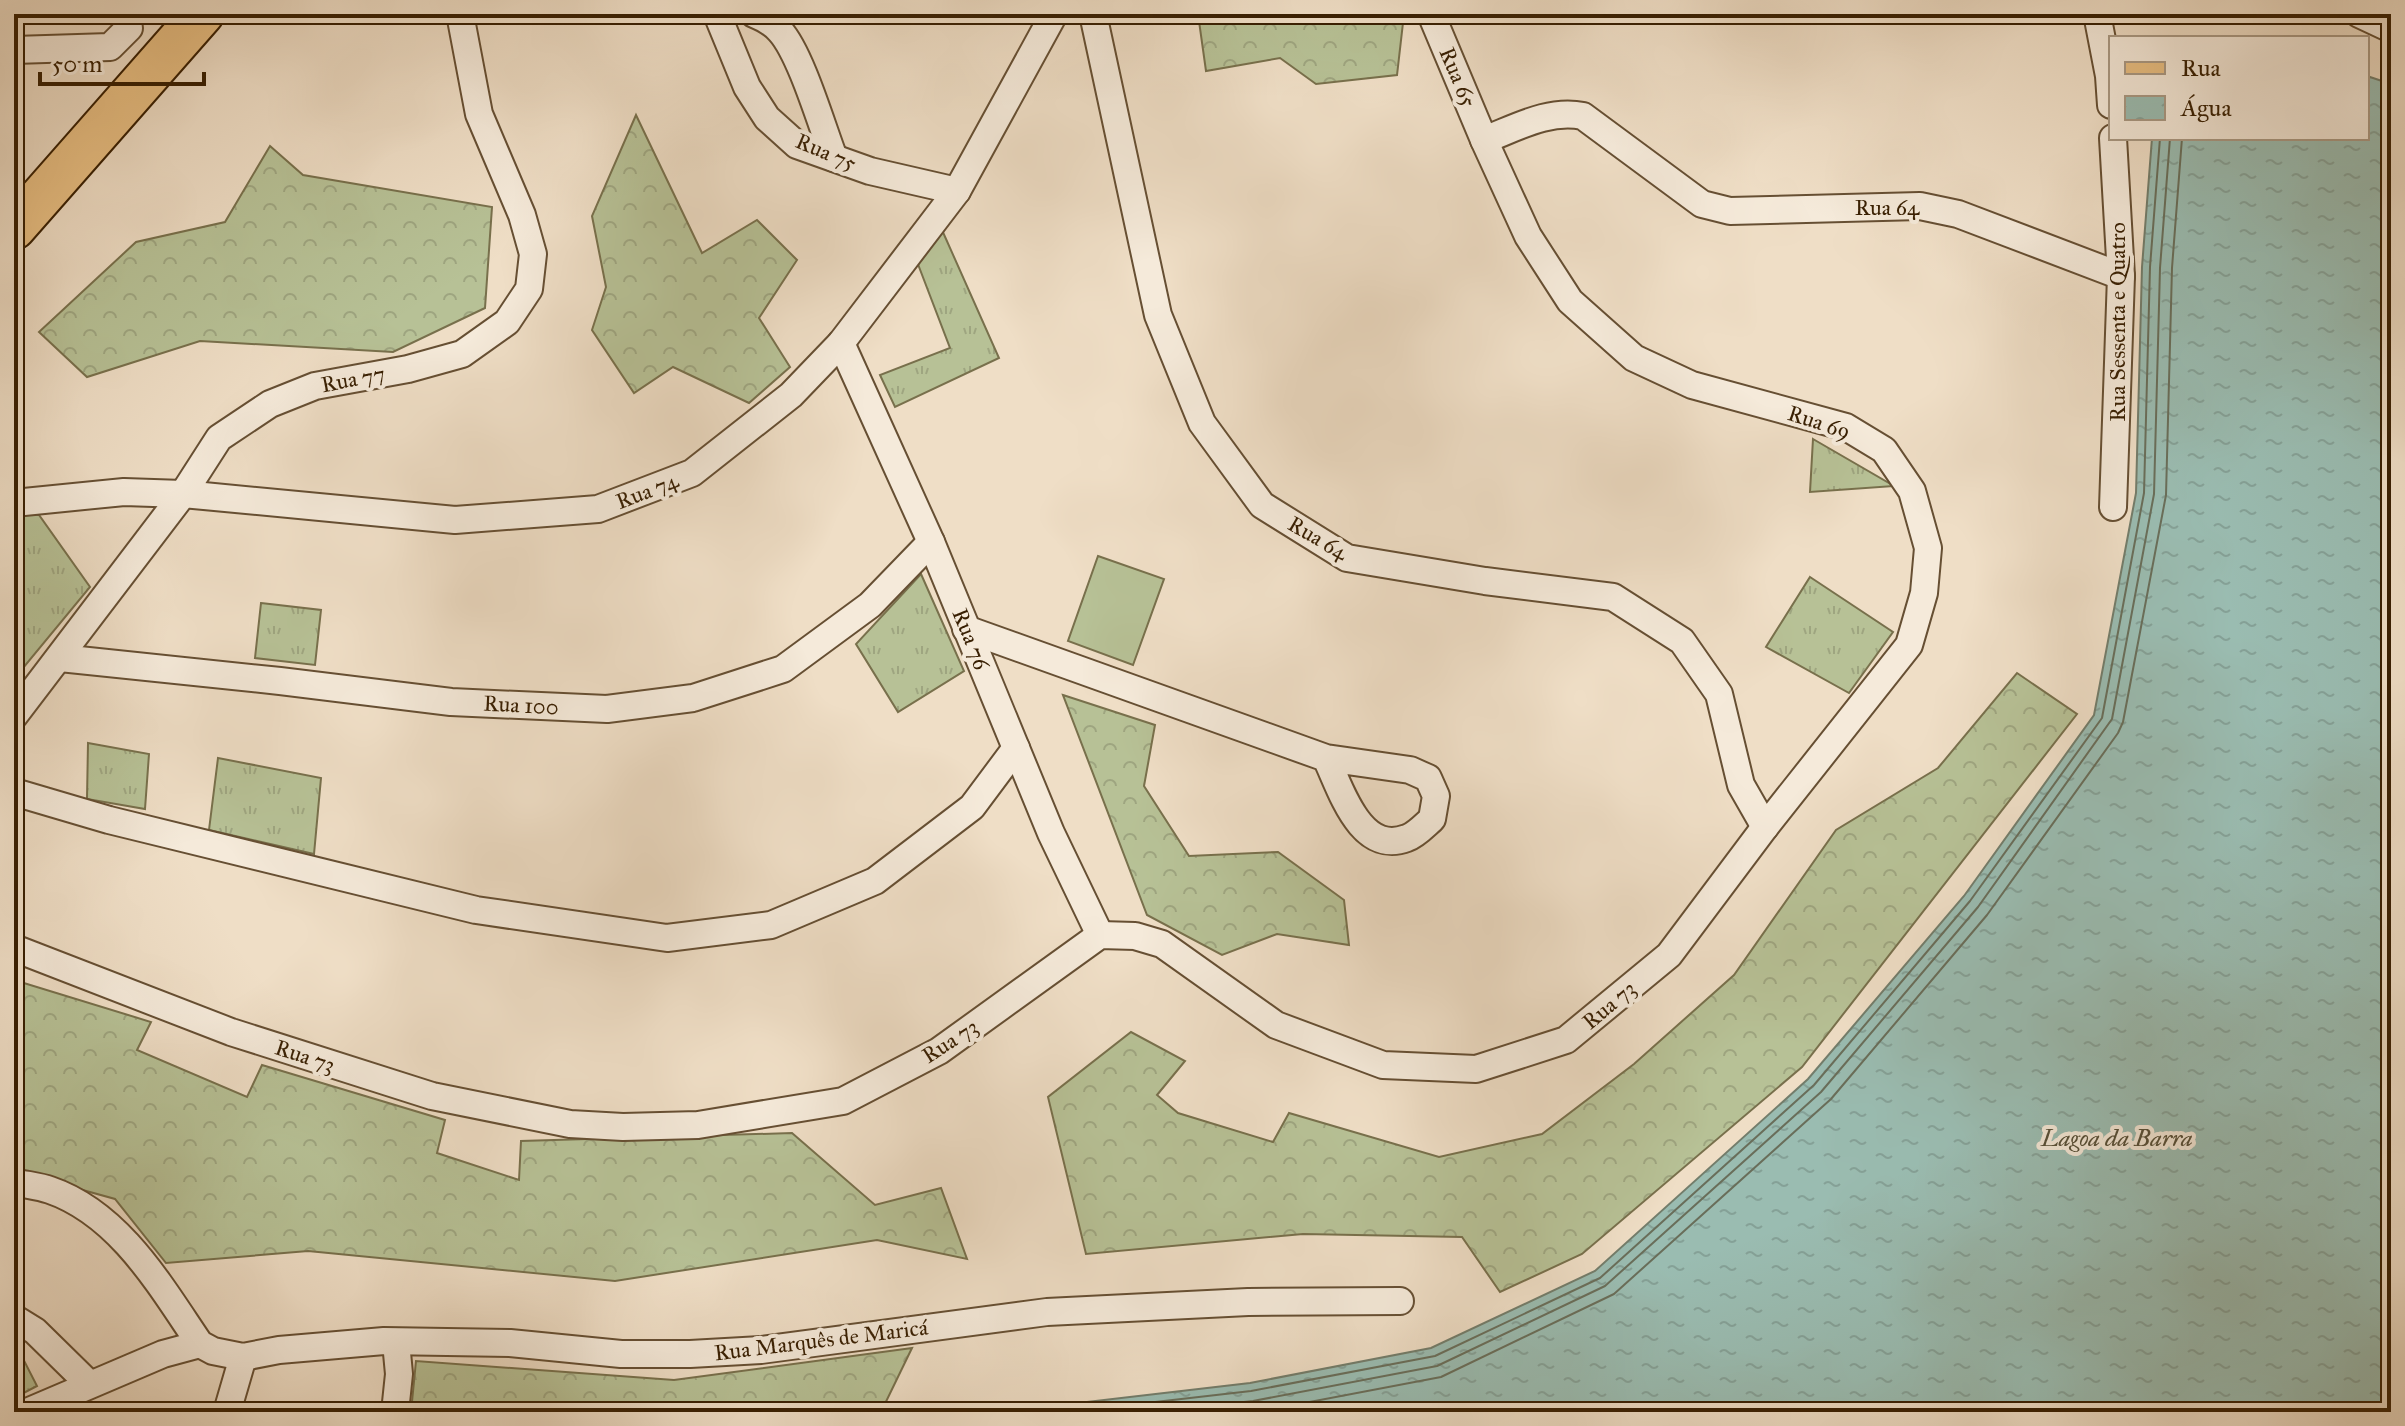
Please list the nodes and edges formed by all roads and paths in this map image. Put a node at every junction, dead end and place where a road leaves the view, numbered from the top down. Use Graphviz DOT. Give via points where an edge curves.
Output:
graph roads {
  1 [pos="202,14"];
  2 [pos="460,14"];
  3 [pos="717,14"];
  4 [pos="754,14"];
  5 [pos="1054,14"];
  6 [pos="1093,14"];
  7 [pos="1431,14"];
  8 [pos="2097,14"];
  9 [pos="2359,14"];
  10 [pos="123,21"];
  11 [pos="2391,29"];
  12 [pos="14,50"];
  13 [pos="166,54"];
  14 [pos="2109,76"];
  15 [pos="1484,140"];
  16 [pos="2113,140"];
  17 [pos="834,158"];
  18 [pos="957,191"];
  19 [pos="14,228"];
  20 [pos="2121,276"];
  21 [pos="841,343"];
  22 [pos="183,494"];
  23 [pos="14,503"];
  24 [pos="2113,507"];
  25 [pos="931,542"];
  26 [pos="966,629"];
  27 [pos="60,658"];
  28 [pos="14,716"];
  29 [pos="1016,748"];
  30 [pos="1326,758"];
  31 [pos="14,792"];
  32 [pos="1765,827"];
  33 [pos="1100,935"];
  34 [pos="14,948"];
  35 [pos="14,1182"];
  36 [pos="1400,1301"];
  37 [pos="14,1318"];
  38 [pos="396,1342"];
  39 [pos="200,1344"];
  40 [pos="243,1357"];
  41 [pos="89,1384"];
  42 [pos="27,1412"];
  43 [pos="227,1412"];
  44 [pos="395,1412"];
  1 -- 13 [label="main road"];
  2 -- 22 [label="street, Rua 77" via="479,114 533,254 529,289 507,322 462,354 315,386 270,404 219,438"];
  3 -- 17 [label="street, Rua 75" via="747,87 767,118 797,145"];
  4 -- 17 [label="street" via="782,33 795,55"];
  5 -- 18 [label="street, Rua 74"];
  6 -- 32 [label="street, Rua 64" via="1158,315 1202,423 1262,505 1347,558 1613,597 1682,641 1719,694 1741,785"];
  7 -- 15 [label="street, Rua 65"];
  8 -- 14 [label="street"];
  9 -- 11 [label="street"];
  10 -- 12 [label="street" via="110,47"];
  10 -- 13 [label="street"];
  13 -- 19 [label="main road"];
  15 -- 20 [label="street, Rua 64" via="1547,116 1583,116 1702,204 1730,211 1920,206 1958,214"];
  15 -- 32 [label="street, Rua 69" via="1528,236 1570,301 1634,358 1692,385 1846,427 1884,450 1912,491 1928,548 1924,593 1909,645"];
  16 -- 20 [label="street, Rua Sessenta e Quatro"];
  17 -- 18 [label="street, Rua 75"];
  18 -- 21 [label="street, Rua 74"];
  20 -- 24 [label="street, Rua Sessenta e Quatro"];
  21 -- 22 [label="street, Rua 74" via="791,395 692,473 598,509 455,520"];
  21 -- 25 [label="street, Rua 76"];
  22 -- 23 [label="street, Rua 74" via="124,492"];
  22 -- 27 [label="street, Rua 77"];
  25 -- 26 [label="street, Rua 76"];
  25 -- 27 [label="street, Rua 100" via="870,605 783,669 693,698 607,709 451,702"];
  26 -- 29 [label="street, Rua 76"];
  26 -- 30 [label="street"];
  27 -- 28 [label="street, Rua 77"];
  29 -- 31 [label="street" via="972,807 875,881 771,925 667,938 476,910"];
  29 -- 33 [label="street, Rua 76"];
  32 -- 33 [label="street, Rua 73" via="1669,955 1566,1040 1476,1069 1383,1065 1276,1025 1162,944 1135,936"];
  33 -- 34 [label="street, Rua 73" via="939,1051 843,1101 698,1125 623,1127 570,1124 432,1096 231,1032"];
  35 -- 39 [label="street" via="51,1190 86,1208 146,1266"];
  36 -- 38 [label="street, Rua Marquês de Maricá" via="1047,1312 761,1350 690,1354"];
  37 -- 41 [label="street" via="35,1331"];
  38 -- 40 [label="street, Rua Marquês de Maricá"];
  38 -- 44 [label="street"];
  39 -- 40 [label="street, Rua Marquês de Maricá"];
  39 -- 41 [label="street"];
  40 -- 43 [label="street"];
  41 -- 42 [label="street"];
}
